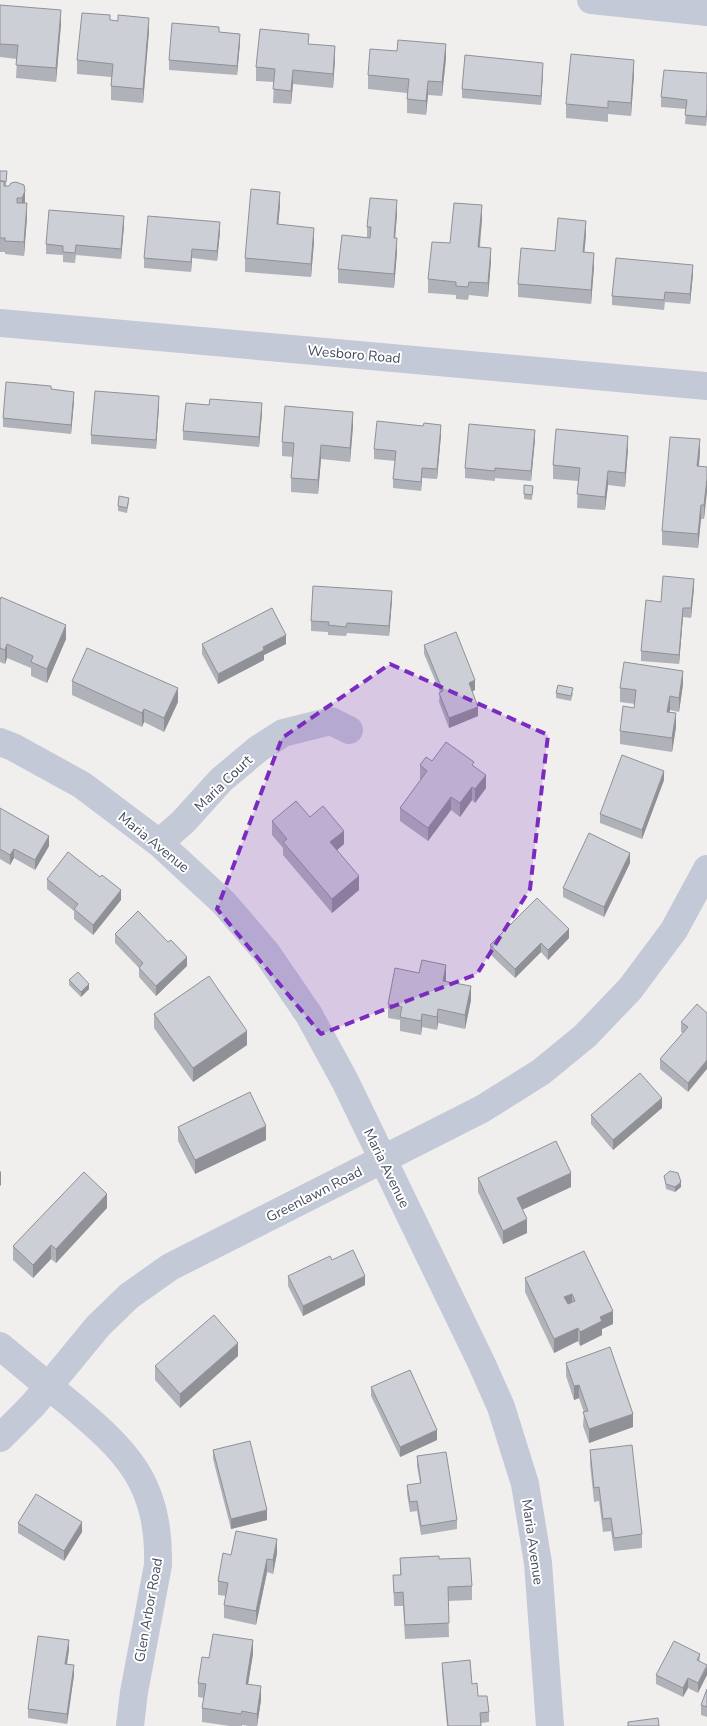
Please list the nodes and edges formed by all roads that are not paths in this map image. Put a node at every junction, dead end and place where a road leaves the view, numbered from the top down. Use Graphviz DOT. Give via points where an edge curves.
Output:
graph roads {
  1 [pos="591,0"];
  2 [pos="707,12"];
  3 [pos="0,323"];
  4 [pos="707,386"];
  5 [pos="349,730"];
  6 [pos="0,742"];
  7 [pos="159,843"];
  8 [pos="707,868"];
  9 [pos="382,1159"];
  10 [pos="0,1346"];
  11 [pos="48,1386"];
  12 [pos="0,1438"];
  13 [pos="130,1726"];
  14 [pos="550,1726"];
  1 -- 2 [label="street"];
  3 -- 4 [label="street, Wesboro Road"];
  5 -- 7 [label="street, Maria Court" via="331,721 283,733 258,748 221,780"];
  6 -- 7 [label="street, Maria Avenue" via="82,786"];
  7 -- 9 [label="street, Maria Avenue" via="224,902 266,952 309,1015"];
  8 -- 9 [label="street, Greenlawn Road" via="674,930 630,989 585,1036 541,1072 482,1109"];
  9 -- 11 [label="street, Greenlawn Road" via="170,1267 123,1302 98,1326"];
  9 -- 14 [label="street, Maria Avenue" via="497,1398 525,1484 538,1563"];
  10 -- 11 [label="street, Glen Arbor Road"];
  11 -- 12 [label="street, Greenlawn Road"];
  11 -- 13 [label="street, Glen Arbor Road" via="116,1444 141,1478 153,1510 159,1543 158,1565"];
}
